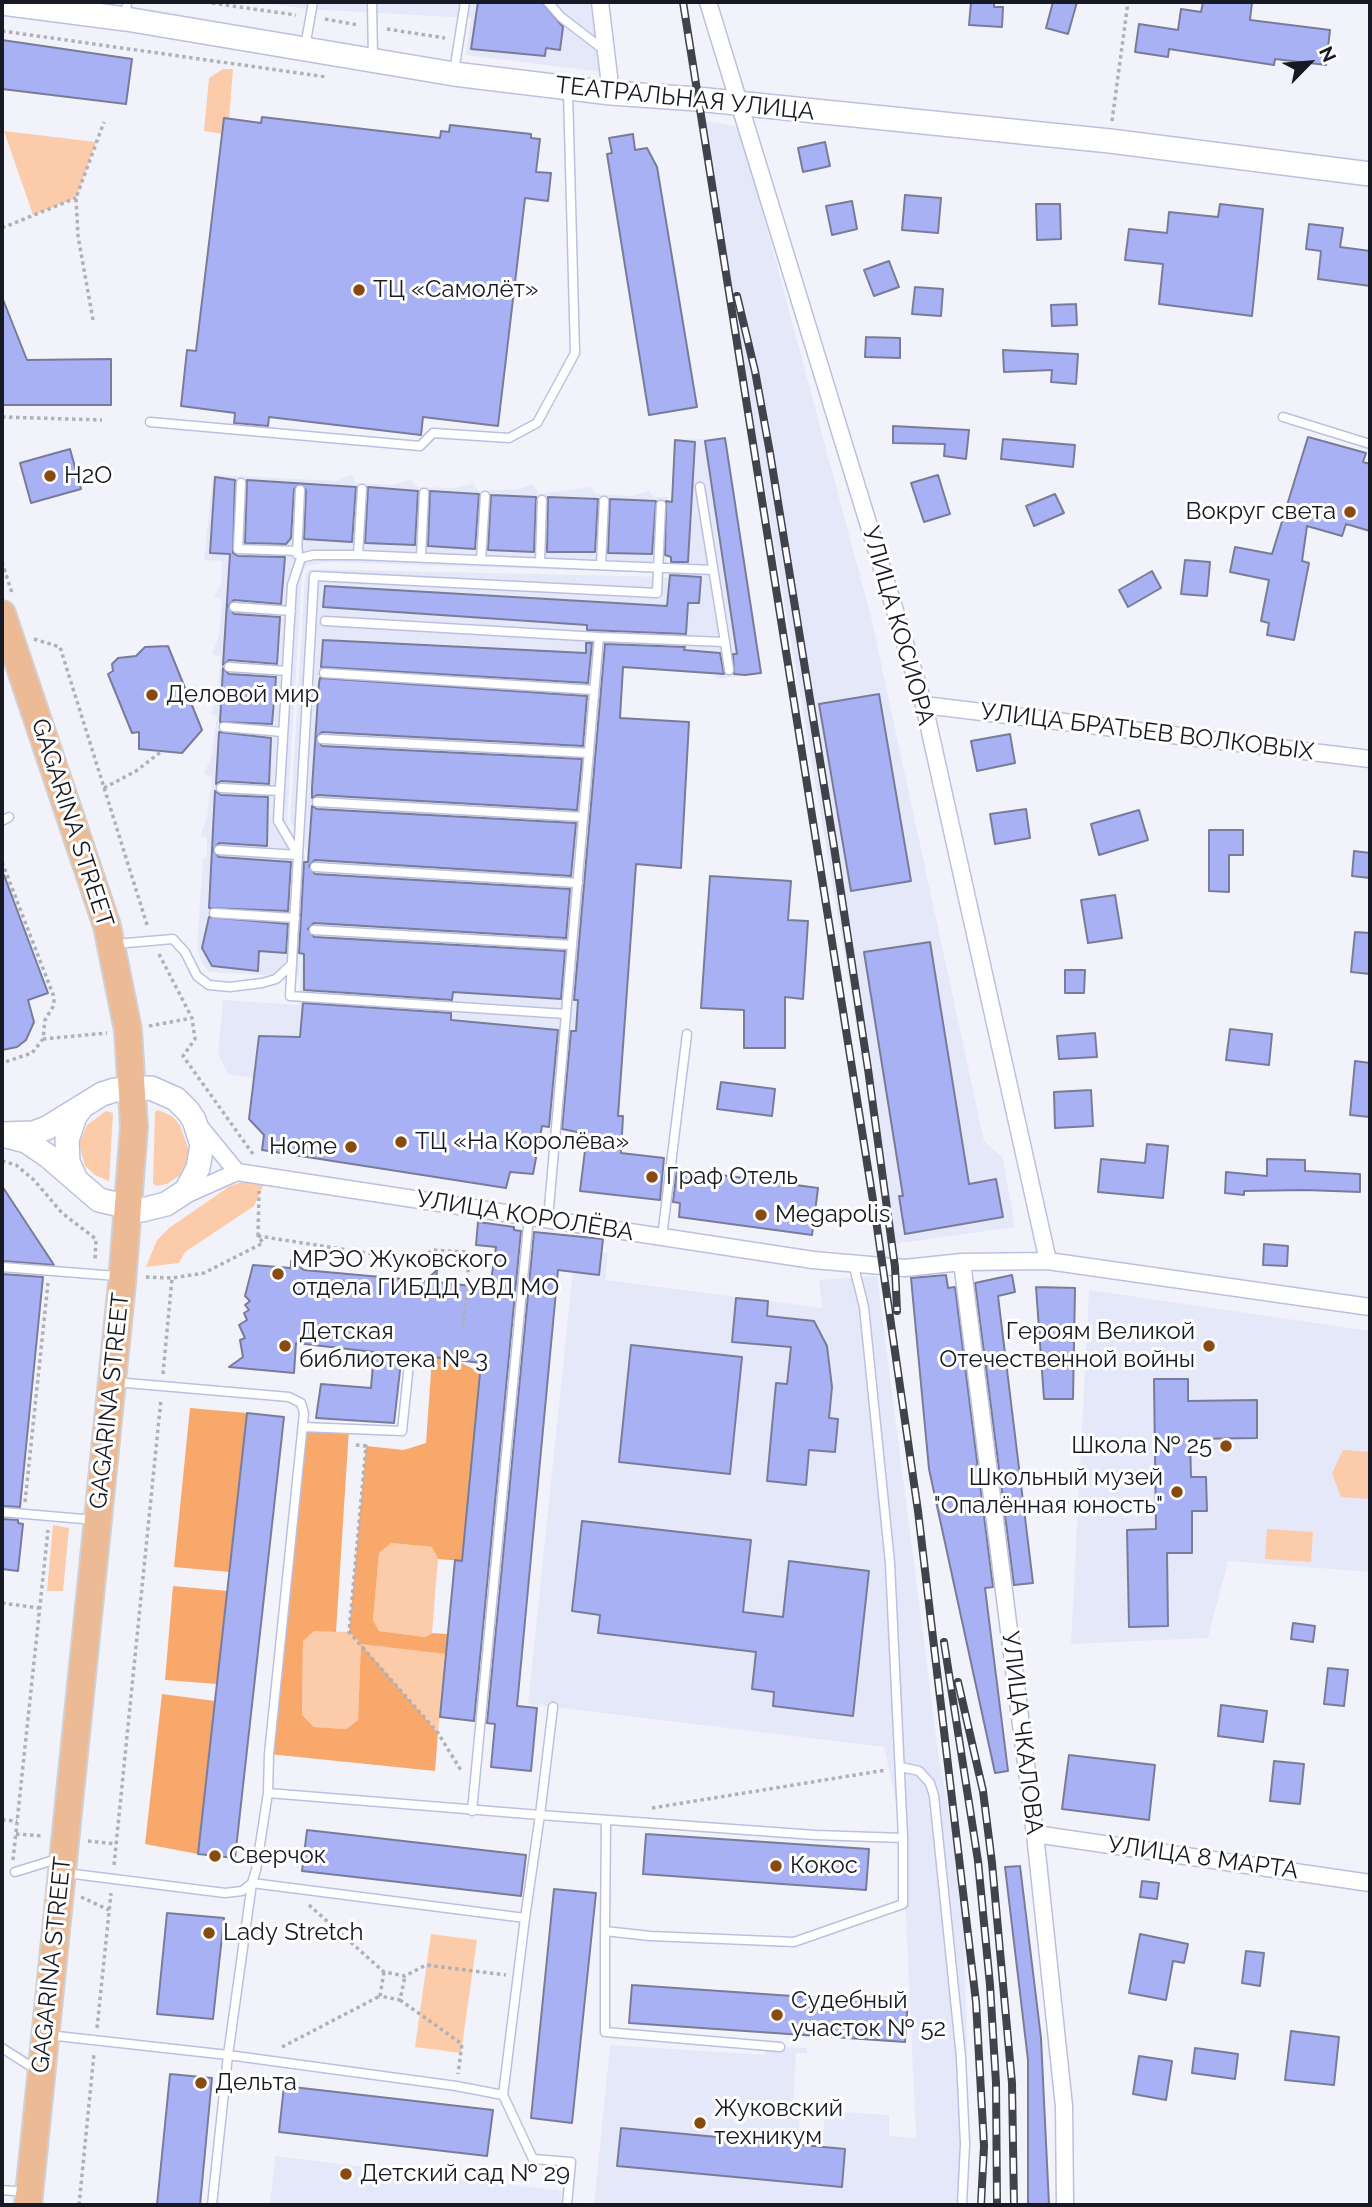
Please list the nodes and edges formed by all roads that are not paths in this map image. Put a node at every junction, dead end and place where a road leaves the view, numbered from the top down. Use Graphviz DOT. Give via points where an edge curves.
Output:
graph roads {
  1 [pos="313,2"];
  2 [pos="372,2"];
  3 [pos="465,2"];
  4 [pos="548,2"];
  5 [pos="600,2"];
  6 [pos="708,2"];
  7 [pos="2,4"];
  8 [pos="127,10"];
  9 [pos="305,49"];
  10 [pos="606,52"];
  11 [pos="373,60"];
  12 [pos="454,74"];
  13 [pos="568,88"];
  14 [pos="611,93"];
  15 [pos="740,104"];
  16 [pos="1370,174"];
  17 [pos="1283,417"];
  18 [pos="150,422"];
  19 [pos="1370,444"];
  20 [pos="241,483"];
  21 [pos="700,487"];
  22 [pos="362,489"];
  23 [pos="300,490"];
  24 [pos="424,493"];
  25 [pos="485,496"];
  26 [pos="542,500"];
  27 [pos="604,501"];
  28 [pos="661,505"];
  29 [pos="298,551"];
  30 [pos="358,555"];
  31 [pos="421,557"];
  32 [pos="481,560"];
  33 [pos="540,562"];
  34 [pos="601,565"];
  35 [pos="297,566"];
  36 [pos="658,567"];
  37 [pos="713,570"];
  38 [pos="7,605"];
  39 [pos="234,607"];
  40 [pos="291,611"];
  41 [pos="326,621"];
  42 [pos="599,637"];
  43 [pos="725,642"];
  44 [pos="14,648"];
  45 [pos="229,667"];
  46 [pos="729,670"];
  47 [pos="287,671"];
  48 [pos="324,673"];
  49 [pos="594,690"];
  50 [pos="924,705"];
  51 [pos="224,727"];
  52 [pos="283,732"];
  53 [pos="322,739"];
  54 [pos="589,753"];
  55 [pos="1370,759"];
  56 [pos="221,788"];
  57 [pos="279,791"];
  58 [pos="317,802"];
  59 [pos="583,817"];
  60 [pos="219,850"];
  61 [pos="298,855"];
  62 [pos="315,867"];
  63 [pos="578,883"];
  64 [pos="214,913"];
  65 [pos="295,918"];
  66 [pos="314,930"];
  67 [pos="111,944"];
  68 [pos="572,945"];
  69 [pos="292,964"];
  70 [pos="566,1014"];
  71 [pos="687,1034"];
  72 [pos="132,1087"];
  73 [pos="81,1108"];
  74 [pos="194,1120"];
  75 [pos="2,1135"];
  76 [pos="237,1172"];
  77 [pos="80,1185"];
  78 [pos="178,1199"];
  79 [pos="130,1210"];
  80 [pos="529,1216"];
  81 [pos="548,1219"];
  82 [pos="662,1237"];
  83 [pos="1048,1261"];
  84 [pos="962,1262"];
  85 [pos="853,1263"];
  86 [pos="2,1267"];
  87 [pos="122,1276"];
  88 [pos="1370,1307"];
  89 [pos="409,1364"];
  90 [pos="112,1382"];
  91 [pos="303,1427"];
  92 [pos="2,1512"];
  93 [pos="98,1521"];
  94 [pos="554,1707"];
  95 [pos="901,1767"];
  96 [pos="268,1793"];
  97 [pos="472,1811"];
  98 [pos="540,1815"];
  99 [pos="606,1820"];
  100 [pos="1035,1834"];
  101 [pos="903,1838"];
  102 [pos="63,1864"];
  103 [pos="14,1868"];
  104 [pos="252,1883"];
  105 [pos="1370,1883"];
  106 [pos="524,1918"];
  107 [pos="605,1931"];
  108 [pos="45,2035"];
  109 [pos="780,2047"];
  110 [pos="2,2048"];
  111 [pos="228,2055"];
  112 [pos="41,2073"];
  113 [pos="503,2095"];
  114 [pos="2,2190"];
  115 [pos="29,2199"];
  116 [pos="212,2205"];
  117 [pos="567,2205"];
  118 [pos="962,2205"];
  119 [pos="1065,2205"];
  1 -- 9 [label="lane"];
  2 -- 11 [label="lane"];
  3 -- 12 [label="lane"];
  4 -- 10 [label="lane"];
  5 -- 10 [label="street"];
  6 -- 15 [label="street, УЛИЦА КОСИОРА"];
  7 -- 8 [label="street, ТЕАТРАЛЬНАЯ УЛИЦА"];
  8 -- 9 [label="street, ТЕАТРАЛЬНАЯ УЛИЦА"];
  9 -- 11 [label="street, ТЕАТРАЛЬНАЯ УЛИЦА"];
  10 -- 14 [label="street"];
  11 -- 12 [label="street, ТЕАТРАЛЬНАЯ УЛИЦА"];
  12 -- 13 [label="street, ТЕАТРАЛЬНАЯ УЛИЦА"];
  13 -- 14 [label="street, ТЕАТРАЛЬНАЯ УЛИЦА"];
  13 -- 18 [label="lane" via="575,353 537,424 509,438 433,433 420,446"];
  14 -- 15 [label="street, ТЕАТРАЛЬНАЯ УЛИЦА"];
  15 -- 16 [label="street, ТЕАТРАЛЬНАЯ УЛИЦА" via="1110,141"];
  15 -- 50 [label="street, УЛИЦА КОСИОРА"];
  17 -- 19 [label="lane"];
  20 -- 29 [label="lane" via="238,548"];
  21 -- 37 [label="lane"];
  22 -- 30 [label="lane"];
  23 -- 29 [label="lane"];
  24 -- 31 [label="lane"];
  25 -- 32 [label="lane"];
  26 -- 33 [label="lane"];
  27 -- 34 [label="lane"];
  28 -- 36 [label="lane"];
  29 -- 35 [label="lane"];
  30 -- 31 [label="lane"];
  30 -- 35 [label="lane" via="307,556"];
  31 -- 32 [label="lane"];
  32 -- 33 [label="lane"];
  33 -- 34 [label="lane"];
  34 -- 36 [label="lane"];
  35 -- 40 [label="lane"];
  36 -- 37 [label="lane"];
  36 -- 61 [label="lane" via="657,593 314,576"];
  37 -- 43 [label="lane"];
  38 -- 44 [label="main road, GAGARINA STREET"];
  39 -- 40 [label="lane"];
  40 -- 47 [label="lane"];
  41 -- 42 [label="lane"];
  42 -- 43 [label="lane"];
  42 -- 49 [label="lane"];
  43 -- 46 [label="lane"];
  44 -- 67 [label="main road, GAGARINA STREET"];
  45 -- 47 [label="lane"];
  47 -- 52 [label="lane"];
  48 -- 49 [label="lane"];
  49 -- 54 [label="lane"];
  50 -- 55 [label="street, УЛИЦА БРАТЬЕВ ВОЛКОВЫХ"];
  50 -- 83 [label="street, УЛИЦА КОСИОРА"];
  51 -- 52 [label="lane"];
  52 -- 57 [label="lane"];
  53 -- 54 [label="lane"];
  54 -- 59 [label="lane"];
  56 -- 57 [label="lane"];
  57 -- 61 [label="lane" via="278,821"];
  58 -- 59 [label="lane"];
  59 -- 63 [label="lane"];
  60 -- 61 [label="lane"];
  61 -- 65 [label="lane"];
  62 -- 63 [label="lane"];
  63 -- 68 [label="lane"];
  64 -- 65 [label="lane"];
  65 -- 69 [label="lane"];
  66 -- 68 [label="lane"];
  67 -- 69 [label="lane" via="175,941 197,976 209,985 262,983 276,979"];
  67 -- 72 [label="main road, GAGARINA STREET" via="128,1030"];
  68 -- 70 [label="lane"];
  69 -- 70 [label="lane" via="290,996"];
  70 -- 81 [label="lane"];
  71 -- 82 [label="lane"];
  72 -- 73 [label="street" via="102,1094"];
  72 -- 74 [label="street" via="164,1092"];
  72 -- 79 [label="main road, GAGARINA STREET"];
  73 -- 75 [label="street" via="33,1133"];
  73 -- 77 [label="street" via="69,1128 66,1151"];
  74 -- 76 [label="street"];
  74 -- 78 [label="street" via="202,1145 198,1168"];
  75 -- 77 [label="street" via="26,1141"];
  76 -- 78 [label="street"];
  76 -- 80 [label="street, УЛИЦА КОРОЛЁВА"];
  77 -- 79 [label="street" via="99,1200"];
  78 -- 79 [label="street" via="154,1209"];
  79 -- 87 [label="main road, GAGARINA STREET"];
  80 -- 81 [label="street, УЛИЦА КОРОЛЁВА"];
  80 -- 97 [label="lane"];
  81 -- 82 [label="street, УЛИЦА КОРОЛЁВА"];
  82 -- 85 [label="street, УЛИЦА КОРОЛЁВА"];
  83 -- 84 [label="street, УЛИЦА КОРОЛЁВА"];
  83 -- 88 [label="street, УЛИЦА КОРОЛЁВА"];
  84 -- 85 [label="street, УЛИЦА КОРОЛЁВА" via="905,1268"];
  84 -- 100 [label="street, УЛИЦА ЧКАЛОВА"];
  85 -- 95 [label="lane" via="864,1307 890,1563"];
  86 -- 87 [label="lane"];
  87 -- 90 [label="main road, GAGARINA STREET"];
  89 -- 91 [label="lane" via="402,1431"];
  90 -- 91 [label="lane" via="289,1397 301,1403"];
  90 -- 93 [label="main road, GAGARINA STREET"];
  91 -- 96 [label="lane"];
  92 -- 93 [label="lane"];
  93 -- 102 [label="main road, GAGARINA STREET"];
  94 -- 98 [label="lane"];
  95 -- 101 [label="lane"];
  95 -- 118 [label="lane" via="919,1771 934,1796 961,2057"];
  96 -- 97 [label="lane"];
  96 -- 104 [label="lane"];
  97 -- 98 [label="lane"];
  98 -- 99 [label="lane"];
  98 -- 106 [label="lane"];
  99 -- 101 [label="lane"];
  99 -- 107 [label="lane"];
  100 -- 105 [label="street, УЛИЦА 8 МАРТА"];
  100 -- 119 [label="street, УЛИЦА ЧКАЛОВА" via="1064,2106"];
  101 -- 107 [label="lane" via="902,1904 794,1942"];
  102 -- 103 [label="lane"];
  102 -- 104 [label="lane" via="112,1878 225,1893 242,1891"];
  102 -- 108 [label="main road, GAGARINA STREET"];
  104 -- 106 [label="lane"];
  104 -- 111 [label="lane"];
  106 -- 113 [label="lane"];
  107 -- 109 [label="lane" via="605,2032"];
  108 -- 111 [label="lane"];
  108 -- 112 [label="main road, GAGARINA STREET"];
  110 -- 112 [label="lane"];
  111 -- 113 [label="lane"];
  111 -- 116 [label="lane"];
  112 -- 115 [label="main road, GAGARINA STREET"];
  113 -- 117 [label="lane" via="534,2159 571,2162"];
  114 -- 115 [label="lane"];
}
